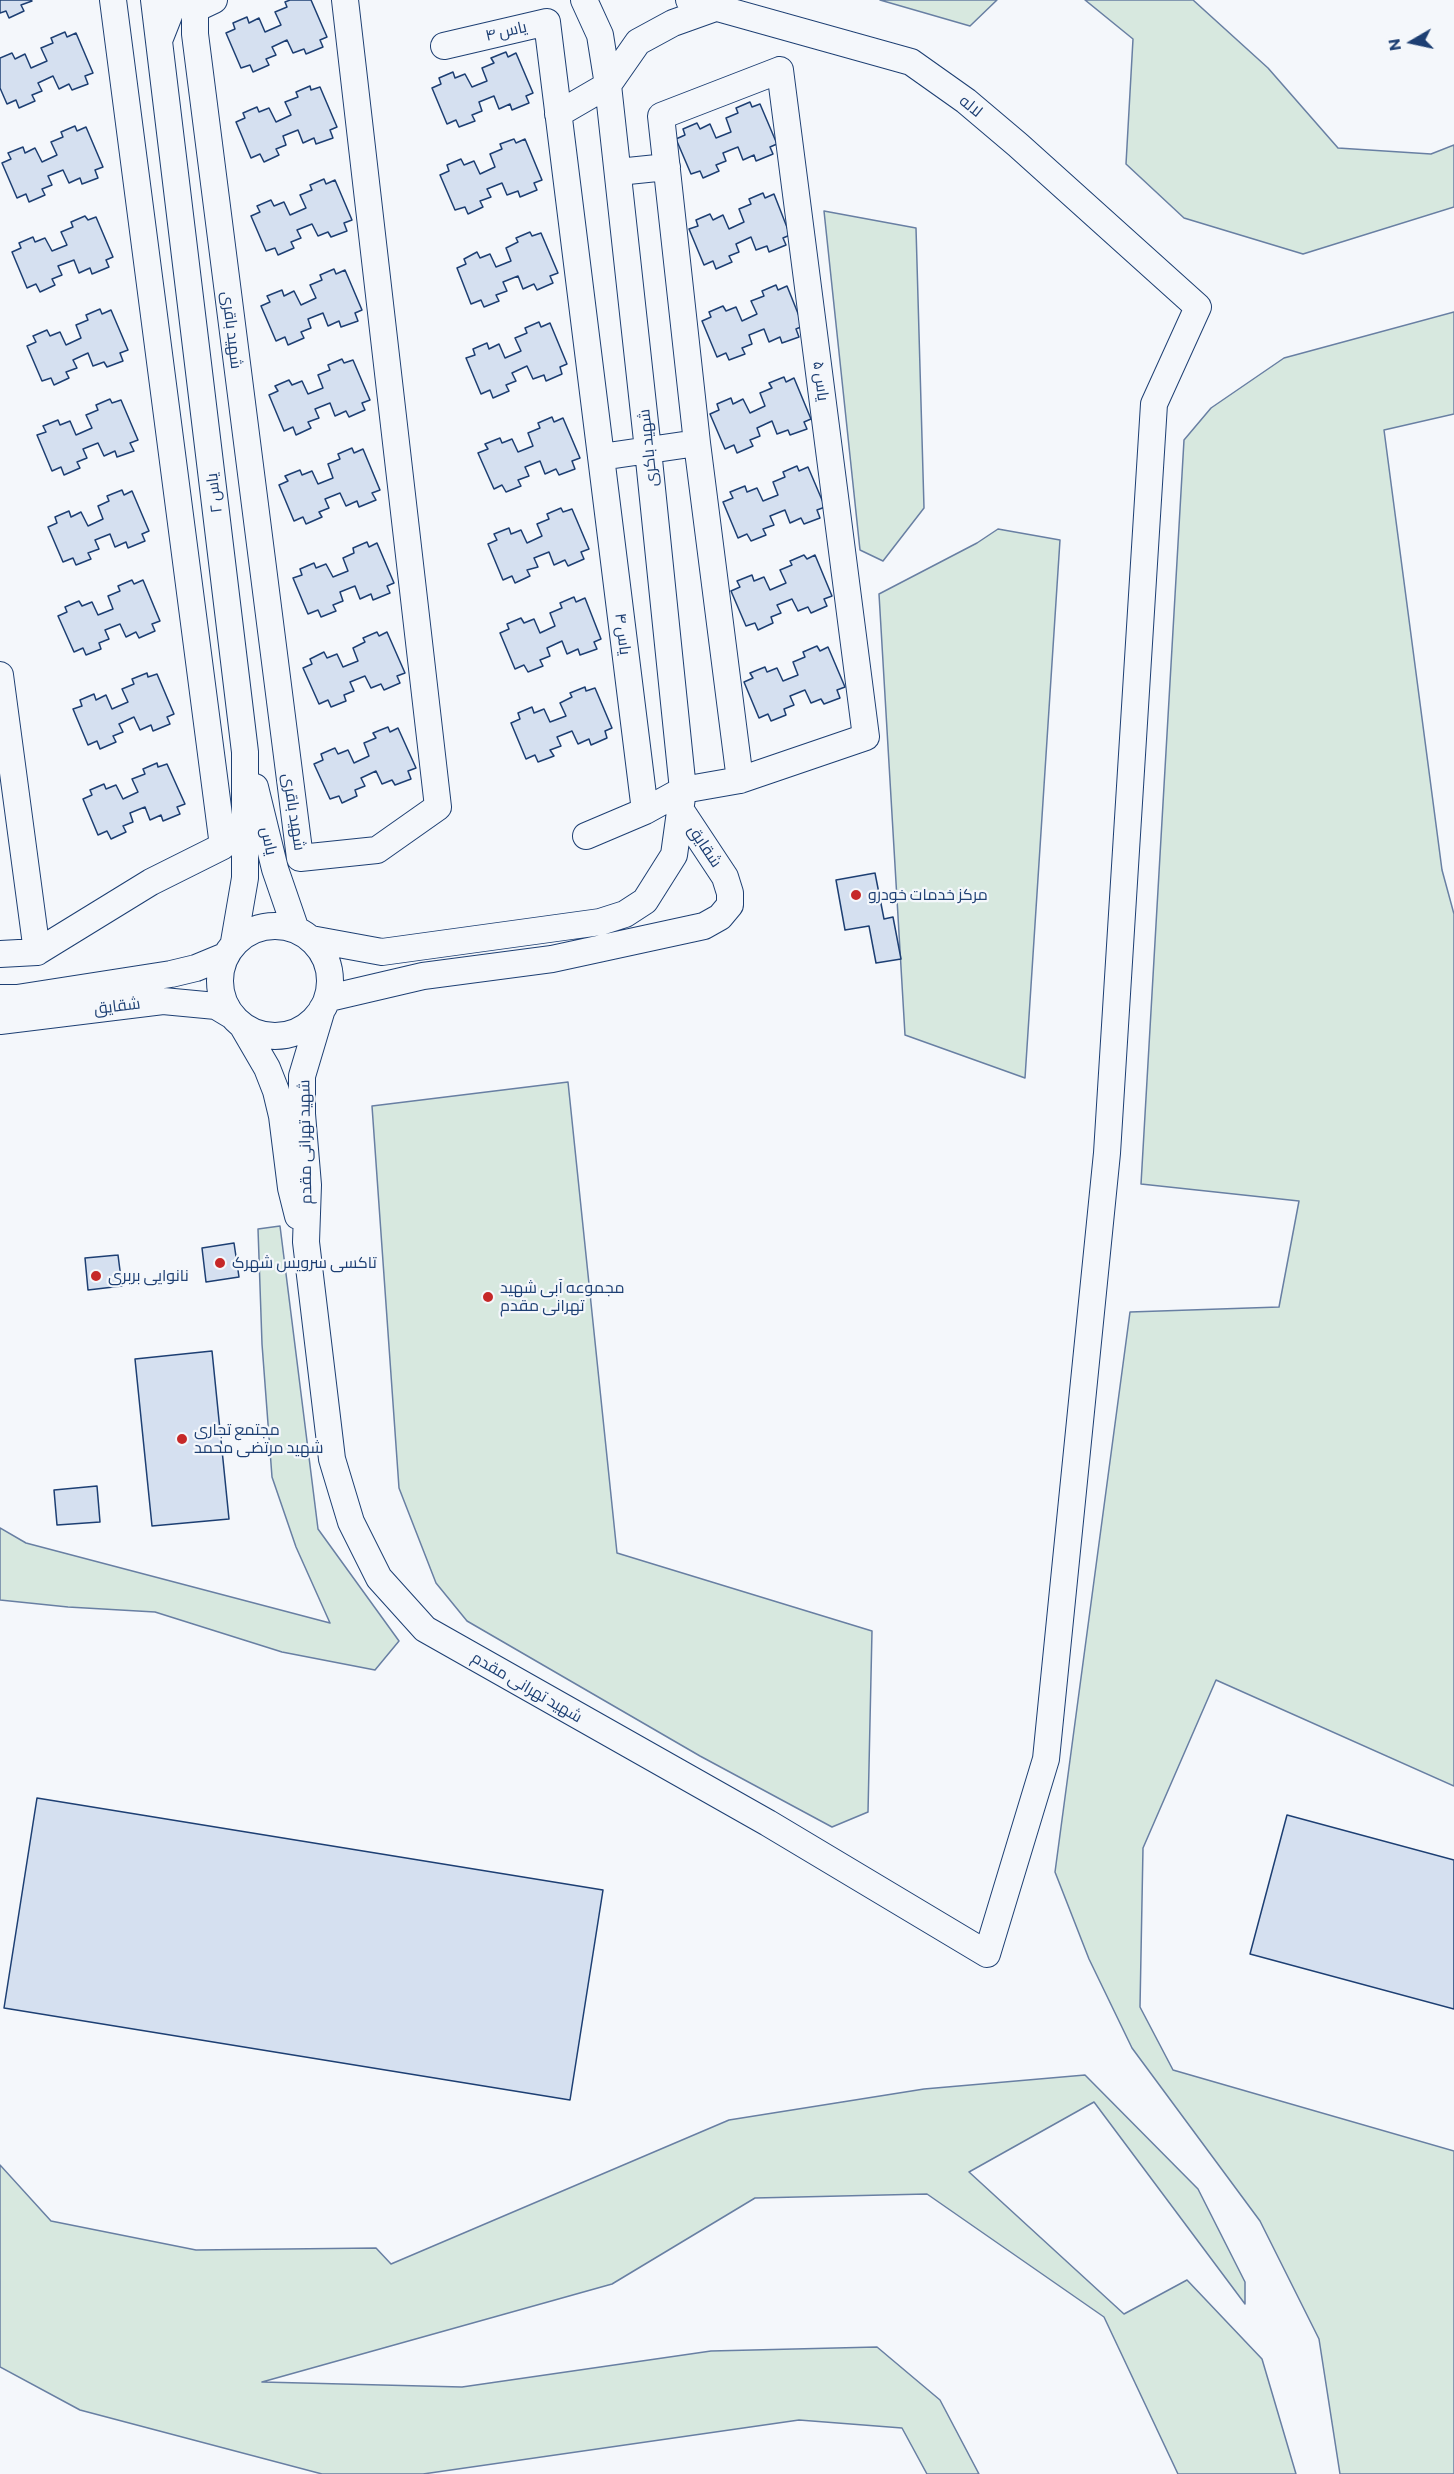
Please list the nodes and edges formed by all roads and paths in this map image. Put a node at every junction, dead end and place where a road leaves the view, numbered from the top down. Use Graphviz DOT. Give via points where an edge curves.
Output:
graph roads {
  1 [pos="113,0"];
  2 [pos="154,0"];
  3 [pos="175,0"];
  4 [pos="214,0"];
  5 [pos="345,0"];
  6 [pos="584,0"];
  7 [pos="689,0"];
  8 [pos="715,8"];
  9 [pos="195,34"];
  10 [pos="158,44"];
  11 [pos="444,46"];
  12 [pos="120,50"];
  13 [pos="608,85"];
  14 [pos="558,114"];
  15 [pos="668,167"];
  16 [pos="618,172"];
  17 [pos="242,408"];
  18 [pos="205,417"];
  19 [pos="168,427"];
  20 [pos="698,443"];
  21 [pos="648,450"];
  22 [pos="601,457"];
  23 [pos="0,675"];
  24 [pos="245,752"];
  25 [pos="740,780"];
  26 [pos="682,801"];
  27 [pos="645,811"];
  28 [pos="586,836"];
  29 [pos="297,842"];
  30 [pos="247,847"];
  31 [pos="304,934"];
  32 [pos="230,949"];
  33 [pos="37,952"];
  34 [pos="0,954"];
  35 [pos="0,998"];
  36 [pos="325,1003"];
  37 [pos="237,1020"];
  38 [pos="0,1021"];
  39 [pos="306,1242"];
  40 [pos="987,1954"];
  1 -- 12 [label="street"];
  2 -- 10 [label="street, یاس ۲"];
  3 -- 10 [label="street, یاس ۲"];
  4 -- 9 [label="street, شهید باقری" via="195,9"];
  5 -- 29 [label="street, شهید باقری" via="438,807 377,850 300,858"];
  6 -- 13 [label="street, شهید باکری" via="600,35"];
  7 -- 8 [label="street, لاله"];
  8 -- 13 [label="street" via="673,23 638,42"];
  8 -- 40 [label="street, لاله" via="911,62 1018,145 1198,307 1154,404 1107,1153 1046,1759"];
  9 -- 10 [label="street"];
  9 -- 17 [label="street, شهید باقری"];
  10 -- 12 [label="street"];
  10 -- 18 [label="street, یاس ۲"];
  11 -- 14 [label="street, یاس ۴" via="547,22"];
  12 -- 19 [label="street"];
  13 -- 14 [label="street"];
  13 -- 16 [label="street, شهید باکری"];
  14 -- 22 [label="street, یاس ۴"];
  15 -- 16 [label="street"];
  15 -- 20 [label="street, یاس ۵"];
  15 -- 25 [label="street, یاس ۵" via="662,116 780,70 867,737"];
  16 -- 21 [label="street, شهید باکری"];
  17 -- 18 [label="street"];
  17 -- 29 [label="street, شهید باقری"];
  18 -- 19 [label="street"];
  18 -- 24 [label="street, یاس ۲"];
  19 -- 30 [label="street"];
  20 -- 21 [label="street"];
  20 -- 25 [label="street, یاس ۵"];
  21 -- 22 [label="street"];
  21 -- 26 [label="street, شهید باکری"];
  22 -- 27 [label="street, یاس ۴"];
  23 -- 33 [label="street"];
  24 -- 30 [label="street, یاس"];
  25 -- 26 [label="street, یاس ۵"];
  26 -- 27 [label="street"];
  26 -- 31 [label="street, شقایق" via="674,855 645,901 625,914 600,922 382,952"];
  26 -- 36 [label="street, شقایق" via="725,877 730,905 720,917 704,926 552,959 423,976"];
  27 -- 28 [label="street"];
  29 -- 30 [label="street"];
  30 -- 31 [label="street, یاس"];
  30 -- 32 [label="street" via="245,878"];
  30 -- 33 [label="street" via="151,882"];
  31 -- 32 [label="street" via="280,925 263,926 248,932"];
  31 -- 36 [label="street" via="321,951 328,966"];
  32 -- 35 [label="street, شقایق" via="196,968 171,974"];
  32 -- 37 [label="street" via="219,976 222,996"];
  33 -- 34 [label="street"];
  36 -- 37 [label="street" via="313,1021 286,1035 256,1033"];
  36 -- 39 [label="street, شهید تهرانی مقدم" via="302,1076 308,1185"];
  37 -- 38 [label="street, شقایق" via="216,1005 163,1001"];
  37 -- 39 [label="street, شهید تهرانی مقدم" via="267,1068 276,1091 291,1188"];
  39 -- 40 [label="street, شهید تهرانی مقدم" via="332,1459 351,1522 379,1578 426,1629"];
}
